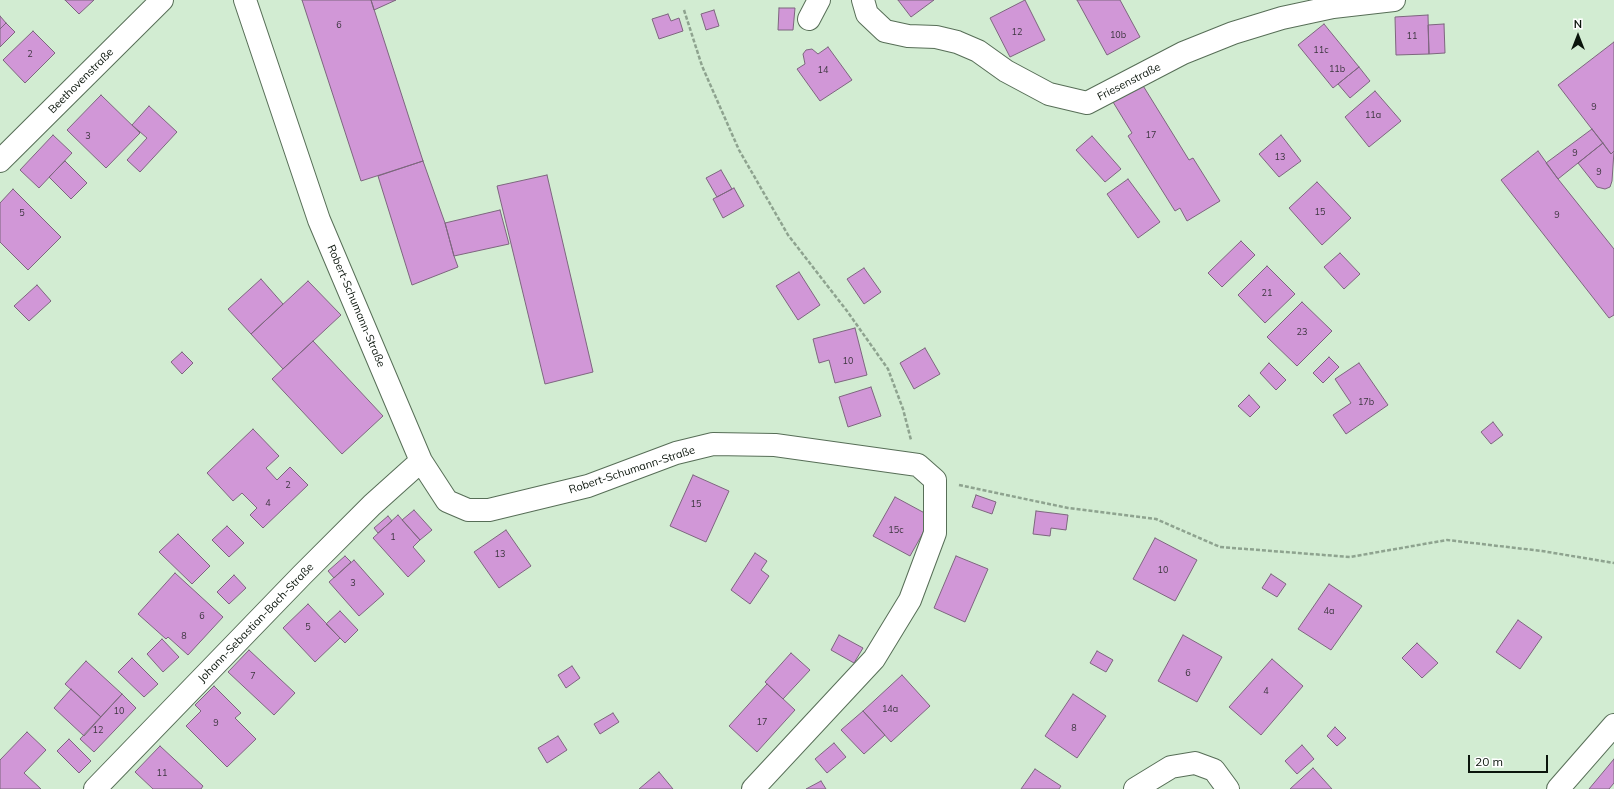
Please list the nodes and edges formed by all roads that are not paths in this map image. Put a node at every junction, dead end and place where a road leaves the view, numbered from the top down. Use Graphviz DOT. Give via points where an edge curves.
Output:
graph roads {
  1 [pos="162,0"];
  2 [pos="245,0"];
  3 [pos="819,0"];
  4 [pos="863,0"];
  5 [pos="1394,0"];
  6 [pos="809,19"];
  7 [pos="0,161"];
  8 [pos="421,461"];
  9 [pos="1614,725"];
  10 [pos="95,789"];
  11 [pos="753,789"];
  12 [pos="1135,789"];
  13 [pos="1228,789"];
  14 [pos="1558,789"];
  1 -- 7 [label="street, Beethovenstraße"];
  2 -- 8 [label="street, Robert-Schumann-Straße" via="319,220"];
  3 -- 6 [label="street"];
  4 -- 5 [label="street, Friesenstraße" via="867,14 885,31 957,42 978,51 1006,71 1049,94 1087,103 1183,54 1232,33 1282,18 1333,7"];
  8 -- 10 [label="street, Johann-Sebastian-Bach-Straße" via="372,505 302,575"];
  8 -- 11 [label="street, Robert-Schumann-Straße" via="447,501 468,510 489,510 588,486 676,453 713,444 775,444 918,465 935,480 935,533 910,600 874,659"];
  9 -- 14 [label="street"];
  12 -- 13 [label="street" via="1170,767 1195,763 1214,770"];
}
